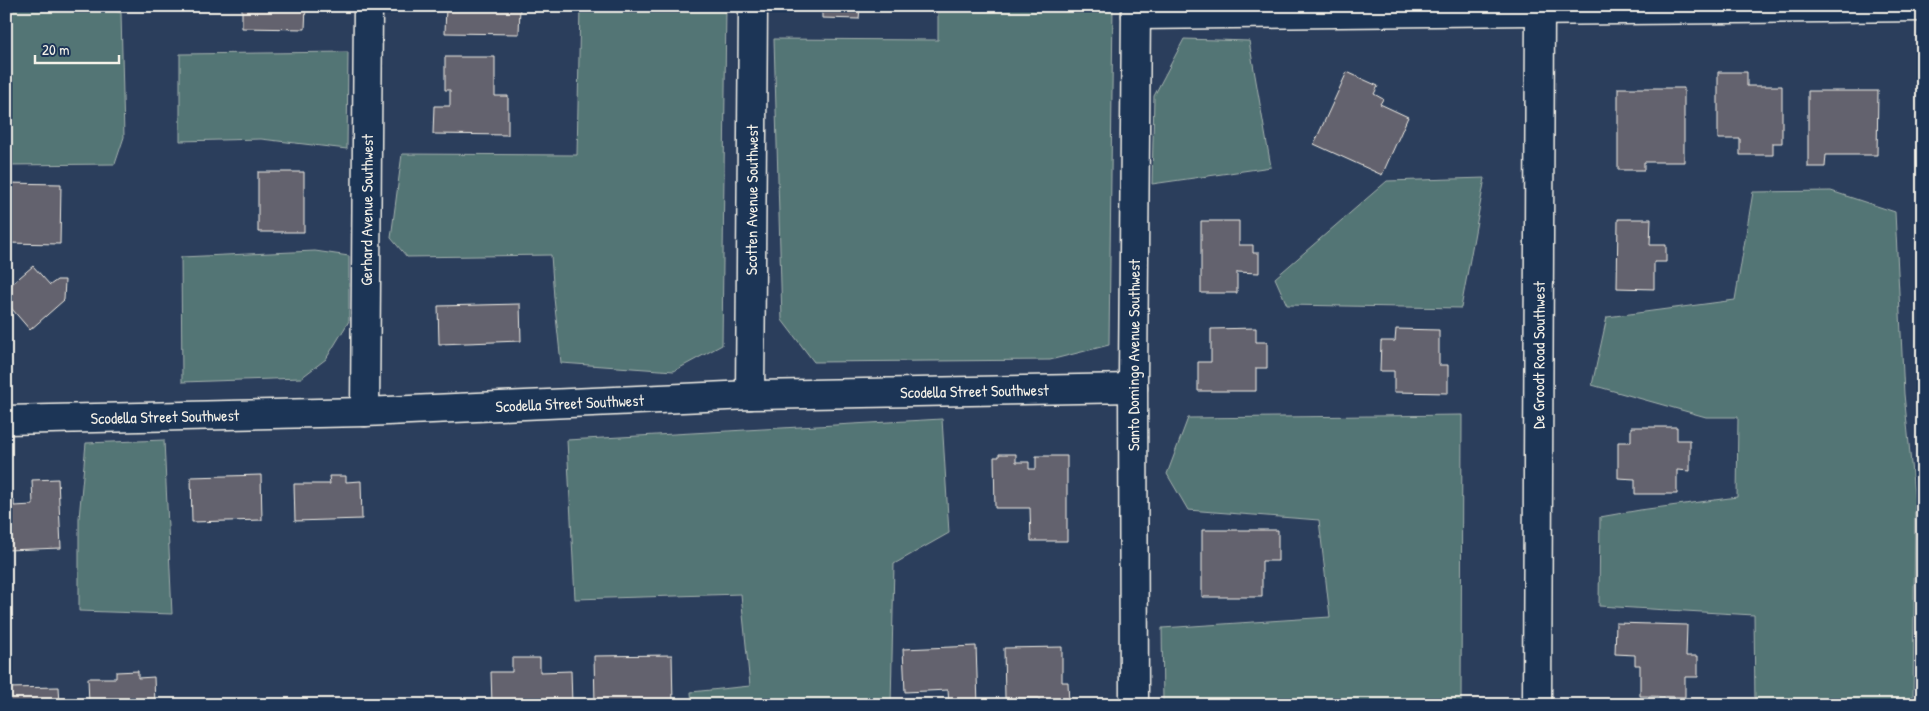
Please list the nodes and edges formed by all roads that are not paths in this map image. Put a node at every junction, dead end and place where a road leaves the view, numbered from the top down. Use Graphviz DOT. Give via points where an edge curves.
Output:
graph roads {
  1 [pos="368,6"];
  2 [pos="753,6"];
  3 [pos="1923,7"];
  4 [pos="1540,8"];
  5 [pos="1136,11"];
  6 [pos="1134,388"];
  7 [pos="750,395"];
  8 [pos="365,412"];
  9 [pos="6,420"];
  10 [pos="1134,705"];
  11 [pos="1537,705"];
  1 -- 8 [label="street, Gerhard Avenue Southwest"];
  2 -- 7 [label="street, Scotten Avenue Southwest"];
  3 -- 4 [label="street"];
  4 -- 5 [label="street"];
  4 -- 11 [label="street, De Groodt Road Southwest"];
  5 -- 6 [label="street, Santo Domingo Avenue Southwest"];
  6 -- 7 [label="street, Scodella Street Southwest"];
  6 -- 10 [label="street, Santo Domingo Avenue Southwest"];
  7 -- 8 [label="street, Scodella Street Southwest"];
  8 -- 9 [label="street, Scodella Street Southwest"];
}
